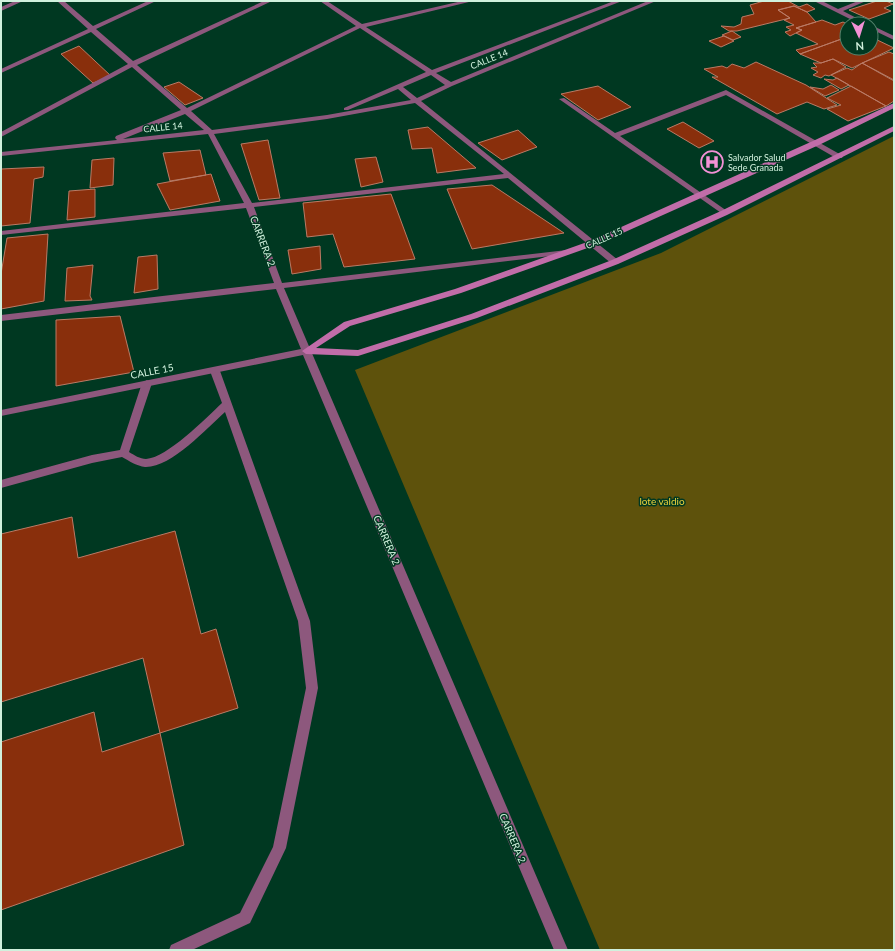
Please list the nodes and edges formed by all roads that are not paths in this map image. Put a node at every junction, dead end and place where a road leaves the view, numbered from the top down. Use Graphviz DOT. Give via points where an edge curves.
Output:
graph roads {
  1 [pos="20,1"];
  2 [pos="60,1"];
  3 [pos="152,1"];
  4 [pos="269,1"];
  5 [pos="323,1"];
  6 [pos="470,1"];
  7 [pos="619,1"];
  8 [pos="653,1"];
  9 [pos="817,1"];
  10 [pos="863,1"];
  11 [pos="1,9"];
  12 [pos="838,11"];
  13 [pos="848,16"];
  14 [pos="360,26"];
  15 [pos="92,28"];
  16 [pos="879,31"];
  17 [pos="894,38"];
  18 [pos="133,64"];
  19 [pos="1,71"];
  20 [pos="432,72"];
  21 [pos="450,85"];
  22 [pos="399,88"];
  23 [pos="562,99"];
  24 [pos="416,101"];
  25 [pos="894,105"];
  26 [pos="186,111"];
  27 [pos="327,117"];
  28 [pos="894,128"];
  29 [pos="210,132"];
  30 [pos="1,135"];
  31 [pos="614,136"];
  32 [pos="108,142"];
  33 [pos="816,143"];
  34 [pos="1,154"];
  35 [pos="839,156"];
  36 [pos="510,176"];
  37 [pos="699,196"];
  38 [pos="249,205"];
  39 [pos="724,213"];
  40 [pos="1,233"];
  41 [pos="592,244"];
  42 [pos="573,252"];
  43 [pos="615,262"];
  44 [pos="279,285"];
  45 [pos="1,318"];
  46 [pos="306,351"];
  47 [pos="215,371"];
  48 [pos="147,383"];
  49 [pos="227,404"];
  50 [pos="1,413"];
  51 [pos="124,453"];
  52 [pos="1,484"];
  53 [pos="176,950"];
  54 [pos="561,950"];
  1 -- 11 [label="street"];
  2 -- 15 [label="street"];
  3 -- 15 [label="street"];
  4 -- 18 [label="street"];
  5 -- 14 [label="street"];
  6 -- 14 [label="street"];
  7 -- 20 [label="street, CALLE 14"];
  8 -- 21 [label="street, CALLE 14"];
  9 -- 12 [label="street"];
  10 -- 12 [label="street"];
  12 -- 13 [label="street"];
  14 -- 20 [label="street"];
  14 -- 26 [label="street"];
  15 -- 18 [label="street"];
  15 -- 19 [label="street"];
  16 -- 17 [label="street"];
  18 -- 26 [label="street"];
  18 -- 30 [label="street"];
  20 -- 21 [label="street"];
  20 -- 22 [label="street, CALLE 14"];
  21 -- 24 [label="street, CALLE 14"];
  22 -- 24 [label="street"];
  22 -- 27 [label="street, CALLE 14"];
  23 -- 31 [label="street"];
  24 -- 27 [label="street, CALLE 14"];
  24 -- 36 [label="street"];
  25 -- 33 [label="street, CALLE 15"];
  26 -- 29 [label="street"];
  26 -- 32 [label="street"];
  27 -- 29 [label="street, CALLE 14"];
  28 -- 35 [label="street, CALLE 15"];
  29 -- 32 [label="street, CALLE 14"];
  29 -- 38 [label="street, CARRERA 2"];
  31 -- 33 [label="street" via="726,92"];
  31 -- 37 [label="street"];
  32 -- 34 [label="street, CALLE 14"];
  33 -- 35 [label="street"];
  33 -- 37 [label="street, CALLE 15"];
  35 -- 39 [label="street, CALLE 15"];
  36 -- 38 [label="street"];
  36 -- 41 [label="street"];
  37 -- 39 [label="street"];
  37 -- 41 [label="street, CALLE 15"];
  38 -- 40 [label="street"];
  38 -- 44 [label="street, CARRERA 2"];
  39 -- 43 [label="street, CALLE 15"];
  41 -- 42 [label="street, CALLE 15"];
  41 -- 43 [label="street"];
  42 -- 44 [label="street"];
  42 -- 46 [label="street, CALLE 15" via="458,291 347,324"];
  43 -- 46 [label="street, CALLE 15" via="474,316 358,353"];
  44 -- 45 [label="street"];
  44 -- 46 [label="street, CARRERA 2"];
  46 -- 47 [label="street, CALLE 15"];
  46 -- 54 [label="street, CARRERA 2"];
  47 -- 48 [label="street, CALLE 15"];
  47 -- 49 [label="street"];
  48 -- 50 [label="street, CALLE 15"];
  48 -- 51 [label="street"];
  49 -- 51 [label="street" via="160,460 148,463 135,461"];
  49 -- 53 [label="street" via="304,621 312,688 279,848 245,918"];
  51 -- 52 [label="street" via="92,458"];
}
